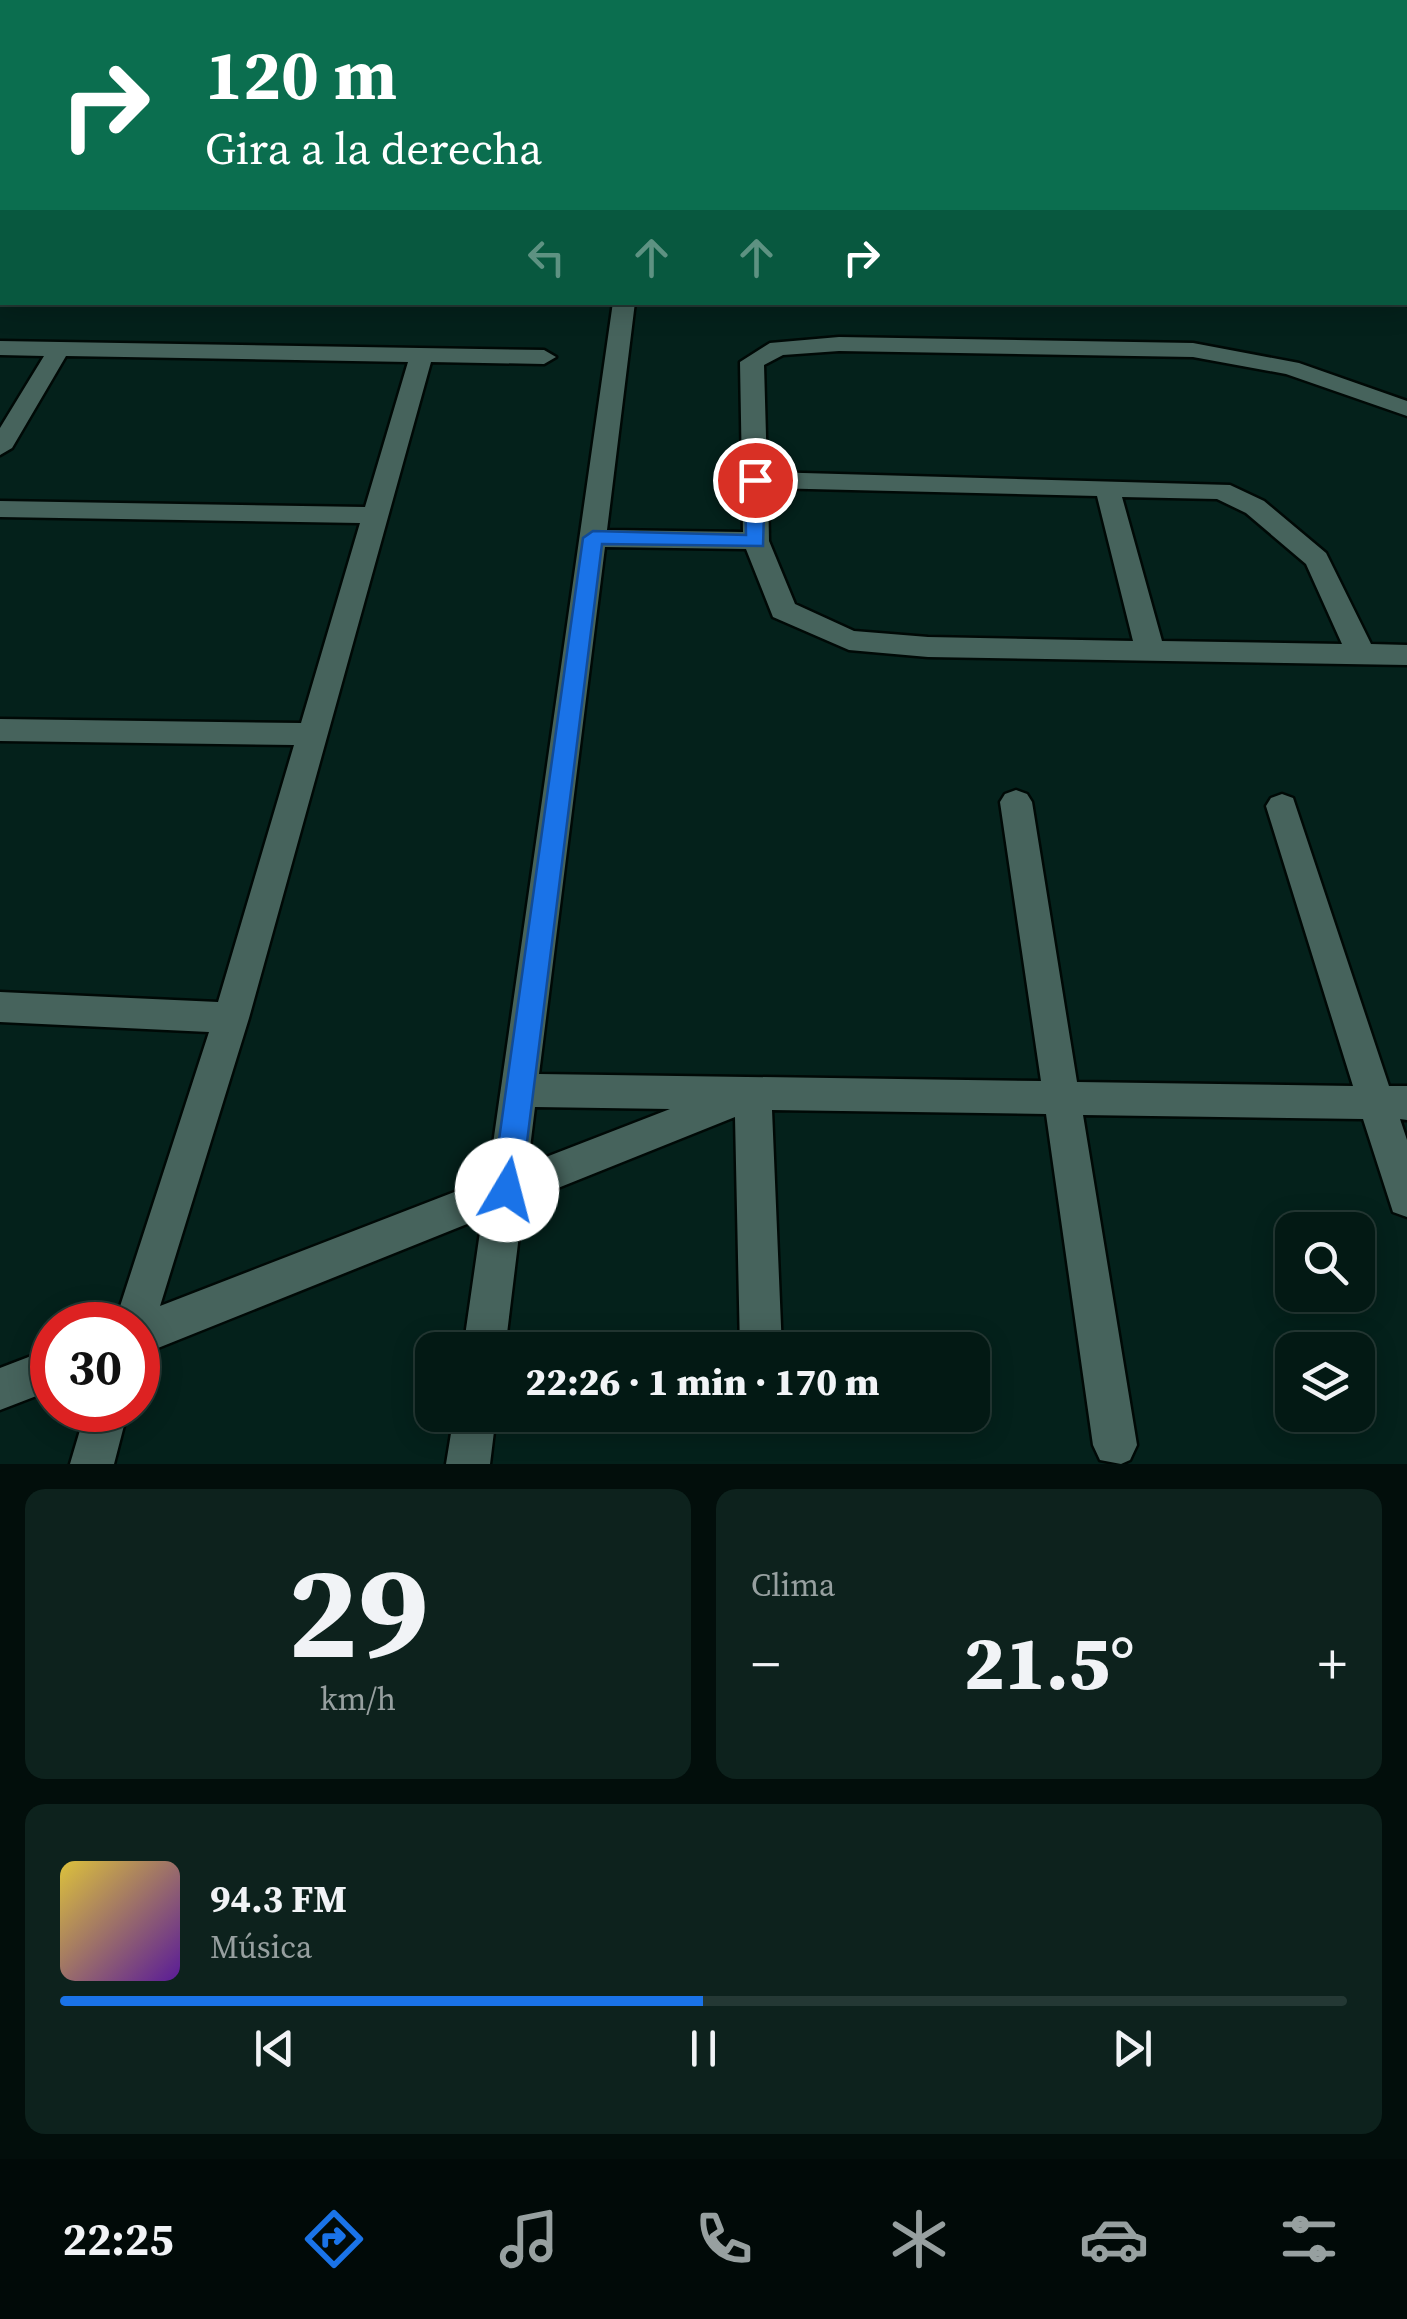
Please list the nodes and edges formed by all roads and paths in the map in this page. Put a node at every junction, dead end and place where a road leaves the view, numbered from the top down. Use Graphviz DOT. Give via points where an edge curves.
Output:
graph roads {
  1 [pos="624,305"];
  2 [pos="0,348"];
  3 [pos="58,349"];
  4 [pos="420,356"];
  5 [pos="544,357"];
  6 [pos="1407,409"];
  7 [pos="0,448"];
  8 [pos="755,480"];
  9 [pos="1107,486"];
  10 [pos="0,509"];
  11 [pos="375,515"];
  12 [pos="593,538"];
  13 [pos="756,542"];
  14 [pos="1150,650"];
  15 [pos="1360,654"];
  16 [pos="1407,655"];
  17 [pos="0,730"];
  18 [pos="312,734"];
  19 [pos="1016,802"];
  20 [pos="1282,806"];
  21 [pos="0,1007"];
  22 [pos="231,1018"];
  23 [pos="521,1090"];
  24 [pos="753,1093"];
  25 [pos="1061,1098"];
  26 [pos="1393,1103"];
  27 [pos="507,1190"];
  28 [pos="1407,1199"];
  29 [pos="141,1302"];
  30 [pos="160,1326"];
  31 [pos="487,1332"];
  32 [pos="760,1332"];
  33 [pos="30,1377"];
  34 [pos="0,1390"];
  35 [pos="30,1392"];
  36 [pos="101,1432"];
  37 [pos="473,1432"];
  38 [pos="1115,1445"];
  39 [pos="92,1464"];
  40 [pos="468,1464"];
  1 -- 12 [label="street"];
  2 -- 3 [label="street"];
  3 -- 4 [label="street"];
  3 -- 7 [label="street"];
  4 -- 5 [label="street"];
  4 -- 11 [label="street"];
  6 -- 8 [label="street" via="1291,368 1193,350 778,348 752,362"];
  8 -- 9 [label="street"];
  8 -- 13 [label="street"];
  9 -- 14 [label="street"];
  9 -- 15 [label="street" via="1220,492 1254,508 1316,559"];
  10 -- 11 [label="street"];
  11 -- 18 [label="street"];
  12 -- 13 [label="street"];
  12 -- 23 [label="street"];
  13 -- 14 [label="street" via="783,610 849,640"];
  14 -- 15 [label="street"];
  15 -- 16 [label="street"];
  17 -- 18 [label="street"];
  18 -- 22 [label="street"];
  19 -- 25 [label="street"];
  20 -- 26 [label="street"];
  21 -- 22 [label="street"];
  22 -- 29 [label="street"];
  23 -- 24 [label="street"];
  23 -- 27 [label="street"];
  24 -- 25 [label="street"];
  24 -- 27 [label="street"];
  24 -- 32 [label="street"];
  25 -- 26 [label="street"];
  25 -- 38 [label="street"];
  26 -- 28 [label="street"];
  27 -- 30 [label="street"];
  27 -- 31 [label="street"];
  33 -- 34 [label="street"];
  34 -- 35 [label="street"];
  36 -- 39 [label="street"];
  37 -- 40 [label="street"];
}
